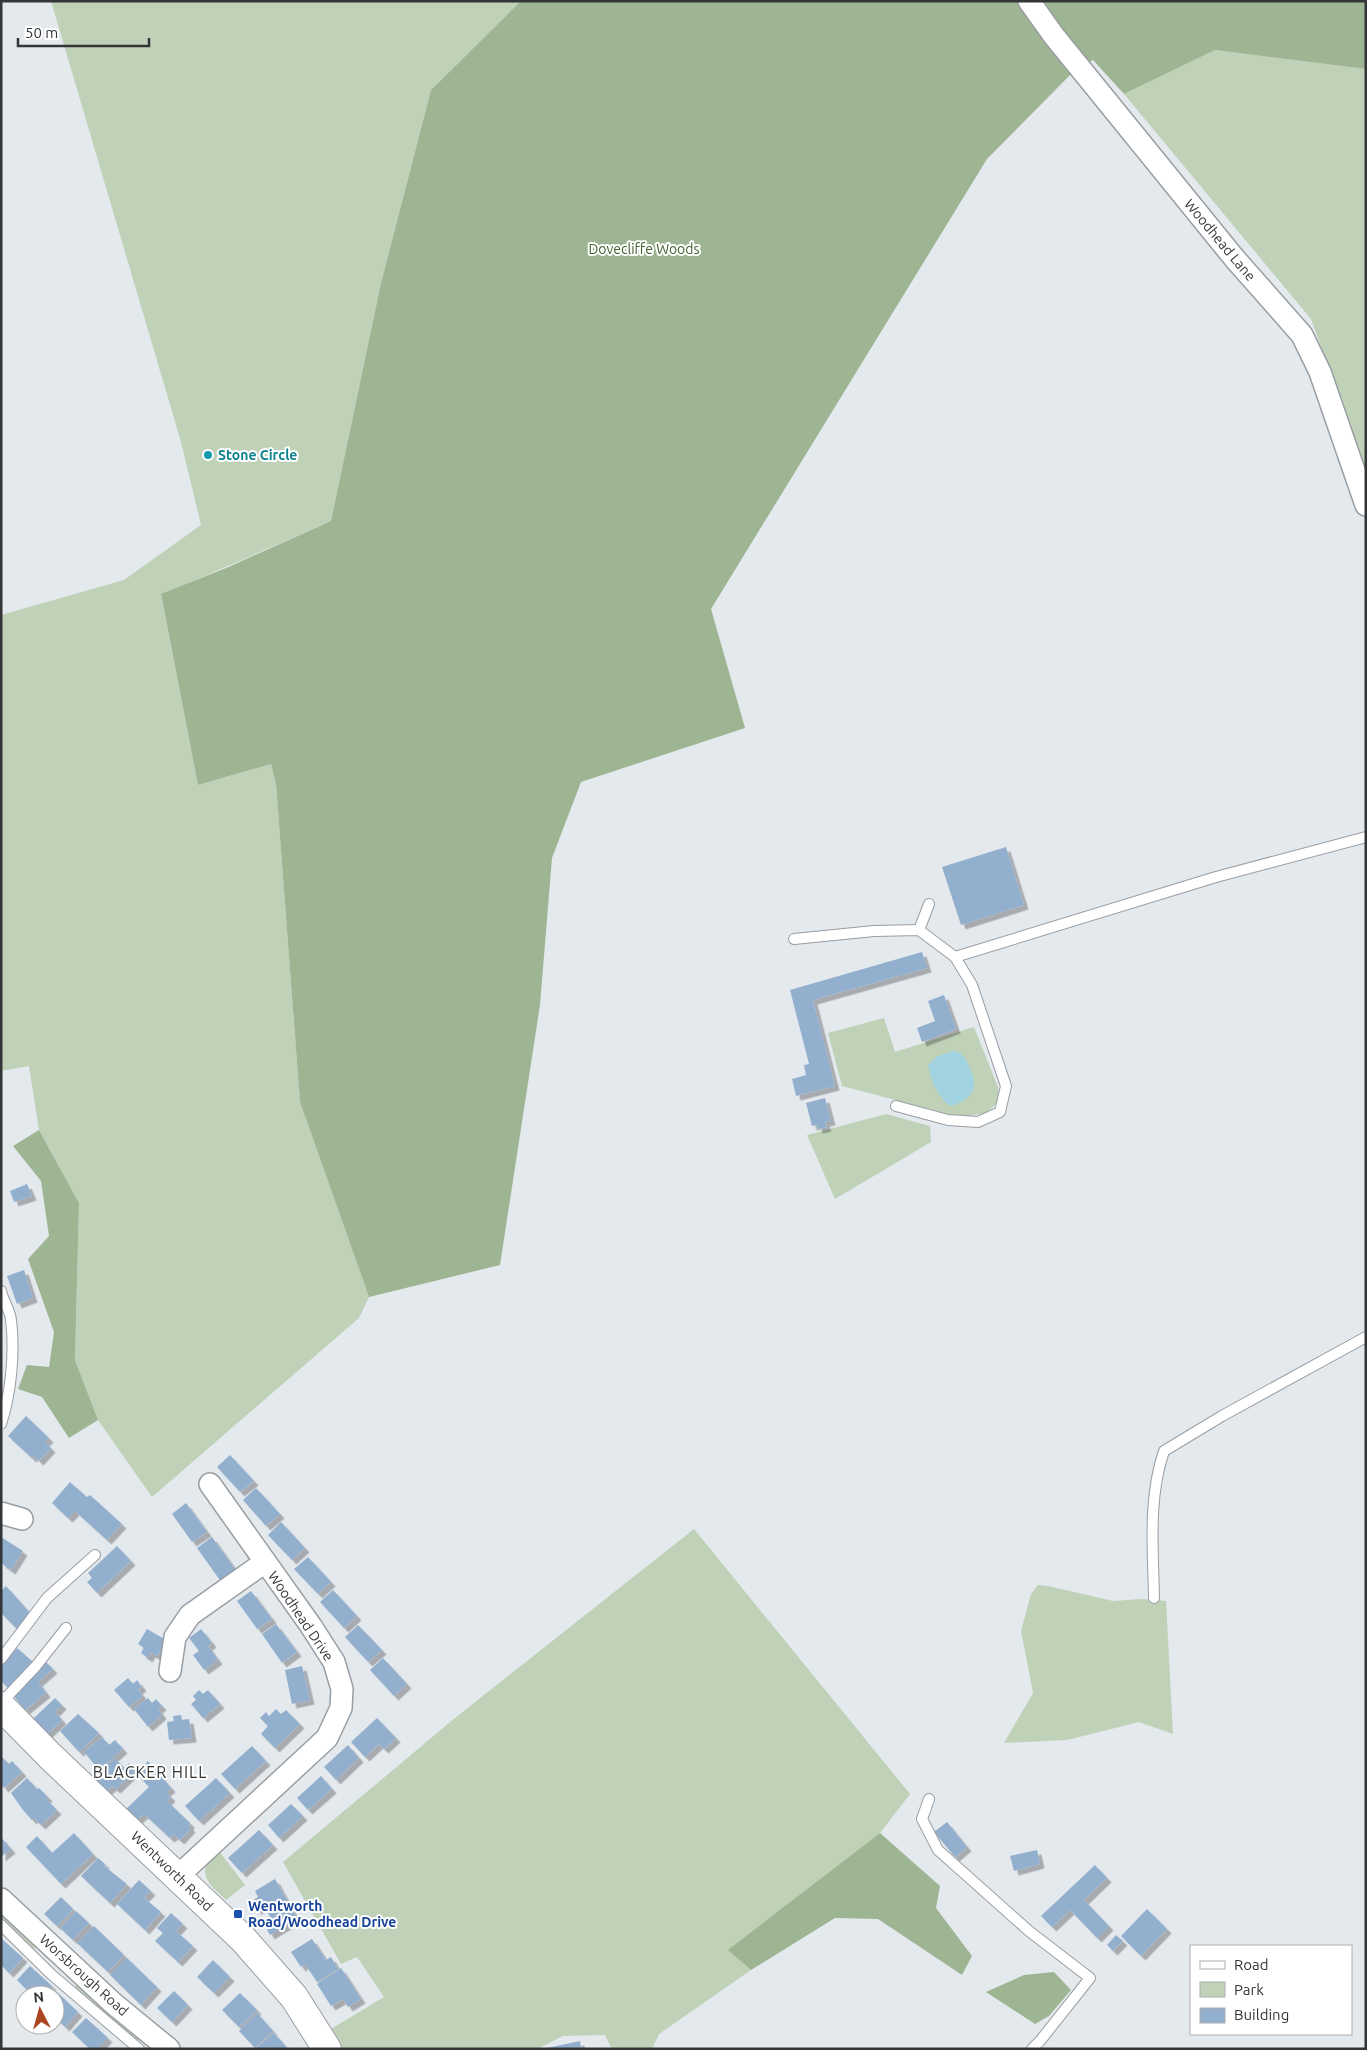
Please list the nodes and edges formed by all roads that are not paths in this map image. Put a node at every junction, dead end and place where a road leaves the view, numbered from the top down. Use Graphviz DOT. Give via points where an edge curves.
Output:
graph roads {
  1 [pos="1028,1"];
  2 [pos="1366,505"];
  3 [pos="1366,837"];
  4 [pos="929,904"];
  5 [pos="919,930"];
  6 [pos="794,939"];
  7 [pos="955,957"];
  8 [pos="896,1106"];
  9 [pos="1,1291"];
  10 [pos="1366,1337"];
  11 [pos="1,1424"];
  12 [pos="210,1484"];
  13 [pos="1,1513"];
  14 [pos="22,1519"];
  15 [pos="95,1554"];
  16 [pos="264,1562"];
  17 [pos="1154,1598"];
  18 [pos="66,1628"];
  19 [pos="1,1659"];
  20 [pos="170,1671"];
  21 [pos="1,1704"];
  22 [pos="929,1799"];
  23 [pos="178,1876"];
  24 [pos="1,1899"];
  25 [pos="1,1926"];
  26 [pos="139,2049"];
  27 [pos="169,2049"];
  28 [pos="327,2049"];
  29 [pos="1032,2049"];
  1 -- 2 [label="street, Woodhead Lane" via="1235,259 1302,335 1320,372"];
  3 -- 7 [label="lane" via="1216,877"];
  4 -- 5 [label="lane"];
  5 -- 6 [label="lane"];
  5 -- 7 [label="lane"];
  7 -- 8 [label="lane" via="972,985 1006,1086 1000,1112 978,1122 948,1120"];
  9 -- 11 [label="lane" via="11,1319 11,1355 8,1402"];
  10 -- 17 [label="lane" via="1164,1451 1153,1499"];
  12 -- 16 [label="street, Woodhead Drive"];
  13 -- 14 [label="street"];
  15 -- 19 [label="lane" via="48,1598"];
  16 -- 20 [label="street" via="190,1615 175,1637"];
  16 -- 23 [label="street, Woodhead Drive" via="334,1662 342,1689 341,1708 327,1738"];
  18 -- 21 [label="lane"];
  21 -- 23 [label="street, Wentworth Road" via="50,1756"];
  22 -- 29 [label="lane" via="922,1819 938,1850 1029,1931 1090,1978"];
  23 -- 28 [label="street, Wentworth Road" via="243,1939 294,1997"];
  24 -- 27 [label="street, Worsbrough Road" via="114,2004"];
  25 -- 26 [label="lane, Worsbrough Road"];
}
